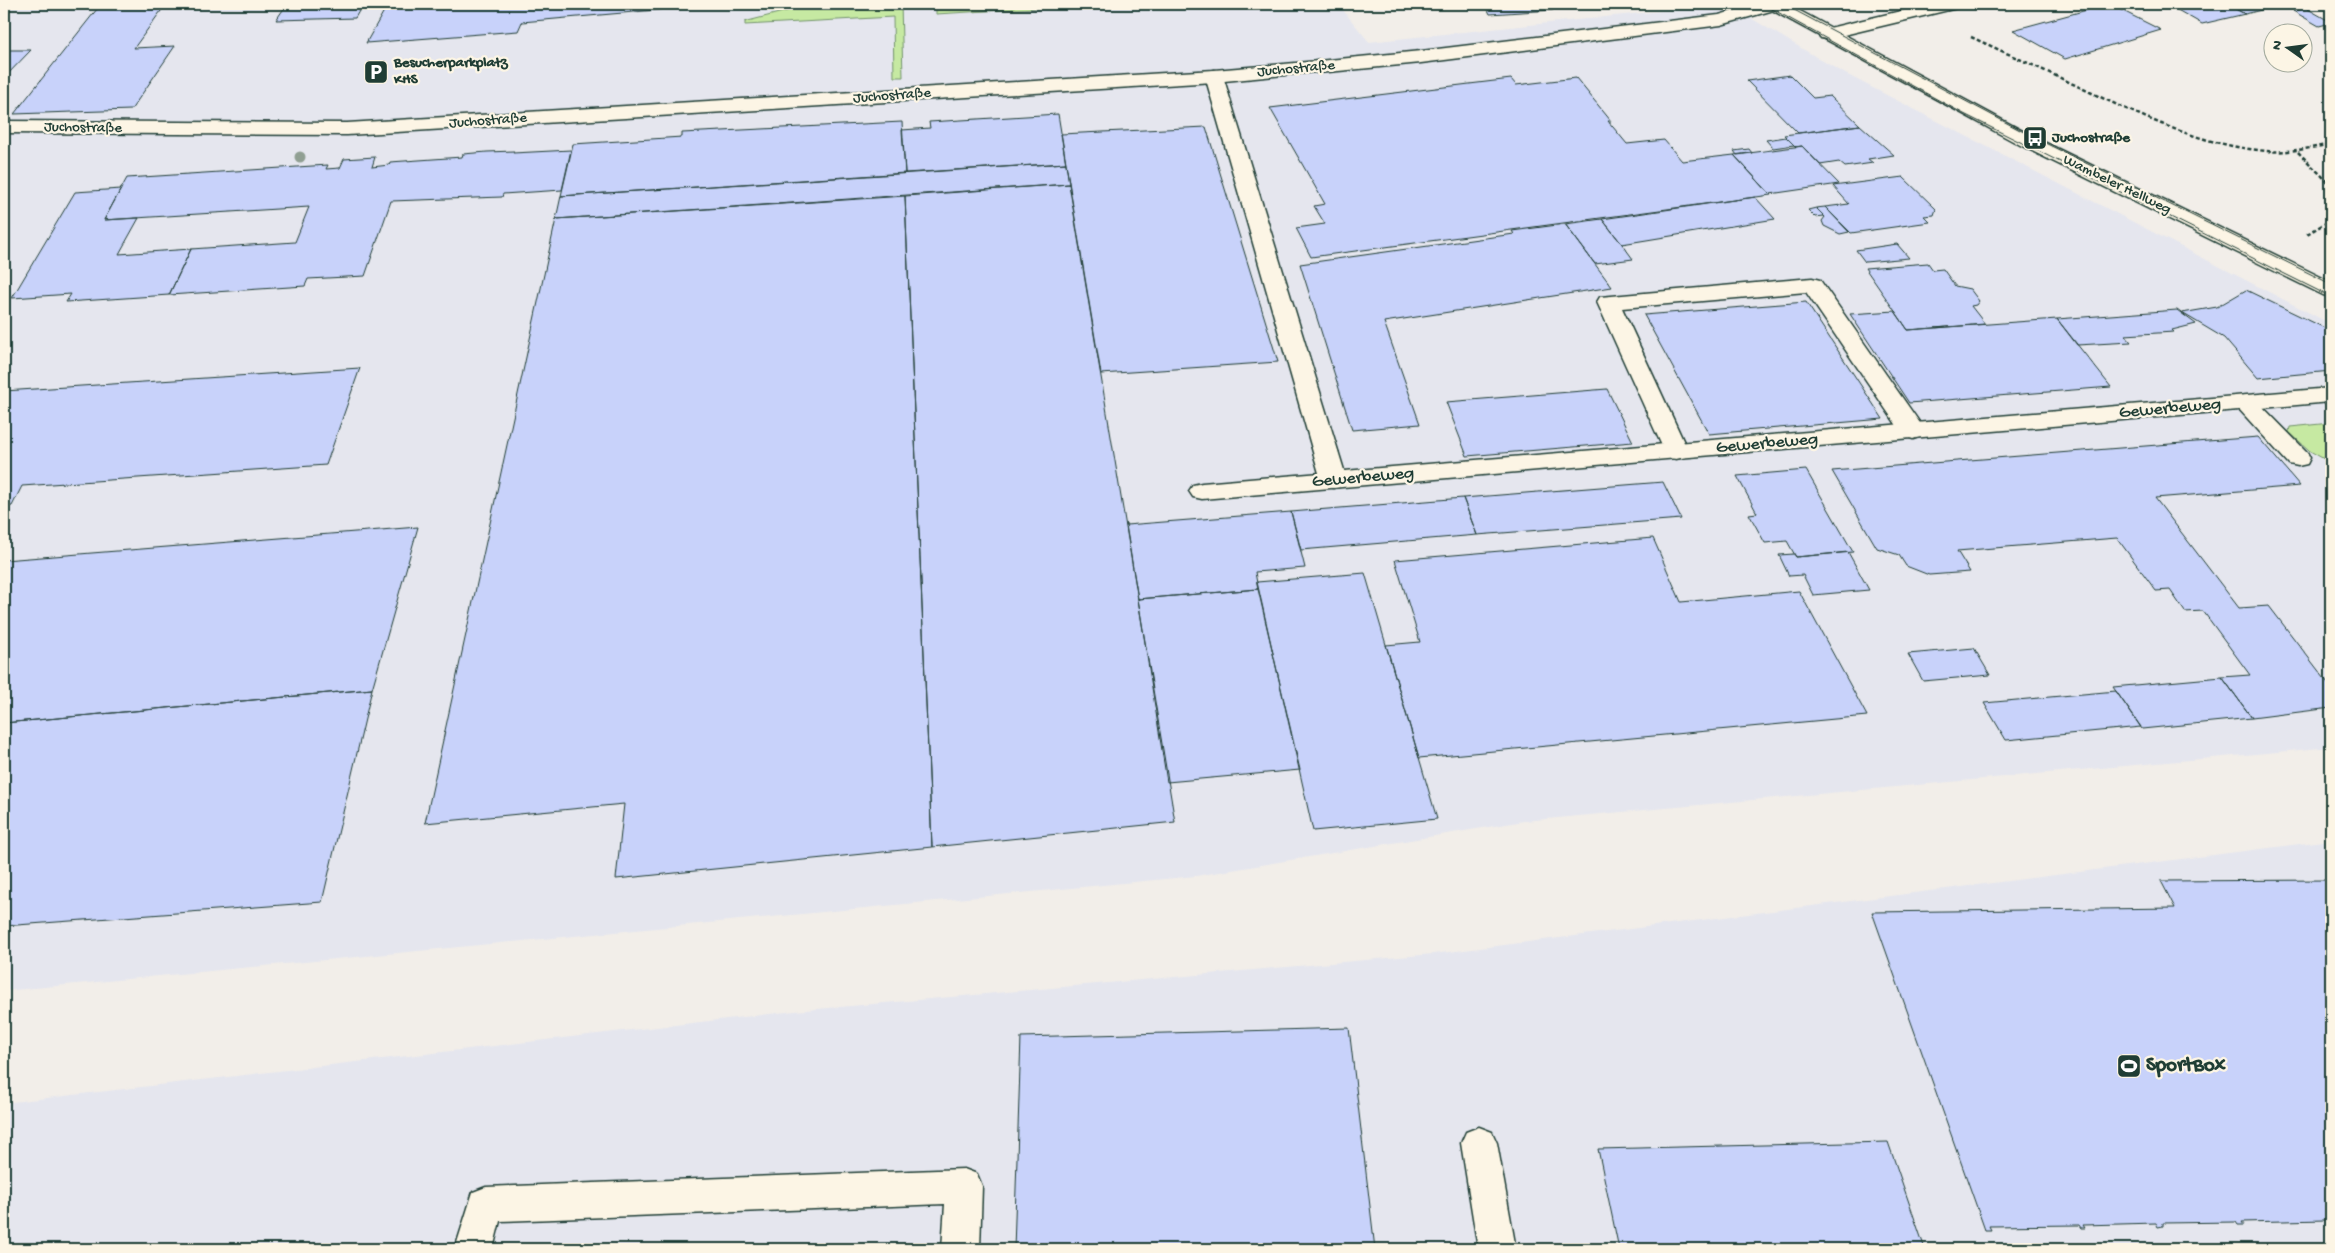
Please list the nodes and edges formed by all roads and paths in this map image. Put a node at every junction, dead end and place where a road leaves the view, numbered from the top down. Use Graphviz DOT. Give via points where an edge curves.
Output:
graph roads {
  1 [pos="1774,4"];
  2 [pos="1950,4"];
  3 [pos="1828,34"];
  4 [pos="1971,37"];
  5 [pos="1214,76"];
  6 [pos="4,127"];
  7 [pos="2331,144"];
  8 [pos="2297,152"];
  9 [pos="2331,185"];
  10 [pos="2331,220"];
  11 [pos="2301,238"];
  12 [pos="2331,290"];
  13 [pos="2331,395"];
  14 [pos="2246,403"];
  15 [pos="1913,431"];
  16 [pos="1676,451"];
  17 [pos="2298,458"];
  18 [pos="1334,480"];
  19 [pos="1202,491"];
  20 [pos="1479,1144"];
  21 [pos="474,1249"];
  22 [pos="961,1249"];
  23 [pos="1496,1249"];
  1 -- 3 [label="street, Wambeler Hellweg"];
  1 -- 5 [label="street, Juchostraße" via="1721,20 1421,57"];
  2 -- 3 [label="street"];
  3 -- 12 [label="street, Wambeler Hellweg" via="2029,142"];
  4 -- 8 [label="path" via="2173,129 2238,147"];
  5 -- 6 [label="street, Juchostraße" via="347,129"];
  5 -- 18 [label="street"];
  7 -- 8 [label="path"];
  8 -- 9 [label="path"];
  10 -- 11 [label="path"];
  13 -- 14 [label="street, Gewerbeweg"];
  14 -- 15 [label="street, Gewerbeweg"];
  14 -- 17 [label="street"];
  15 -- 16 [label="street, Gewerbeweg"];
  15 -- 16 [label="street" via="1812,285 1608,302"];
  16 -- 18 [label="street, Gewerbeweg"];
  18 -- 19 [label="street, Gewerbeweg"];
  20 -- 23 [label="street"];
  21 -- 22 [label="street" via="486,1204 964,1186"];
}
